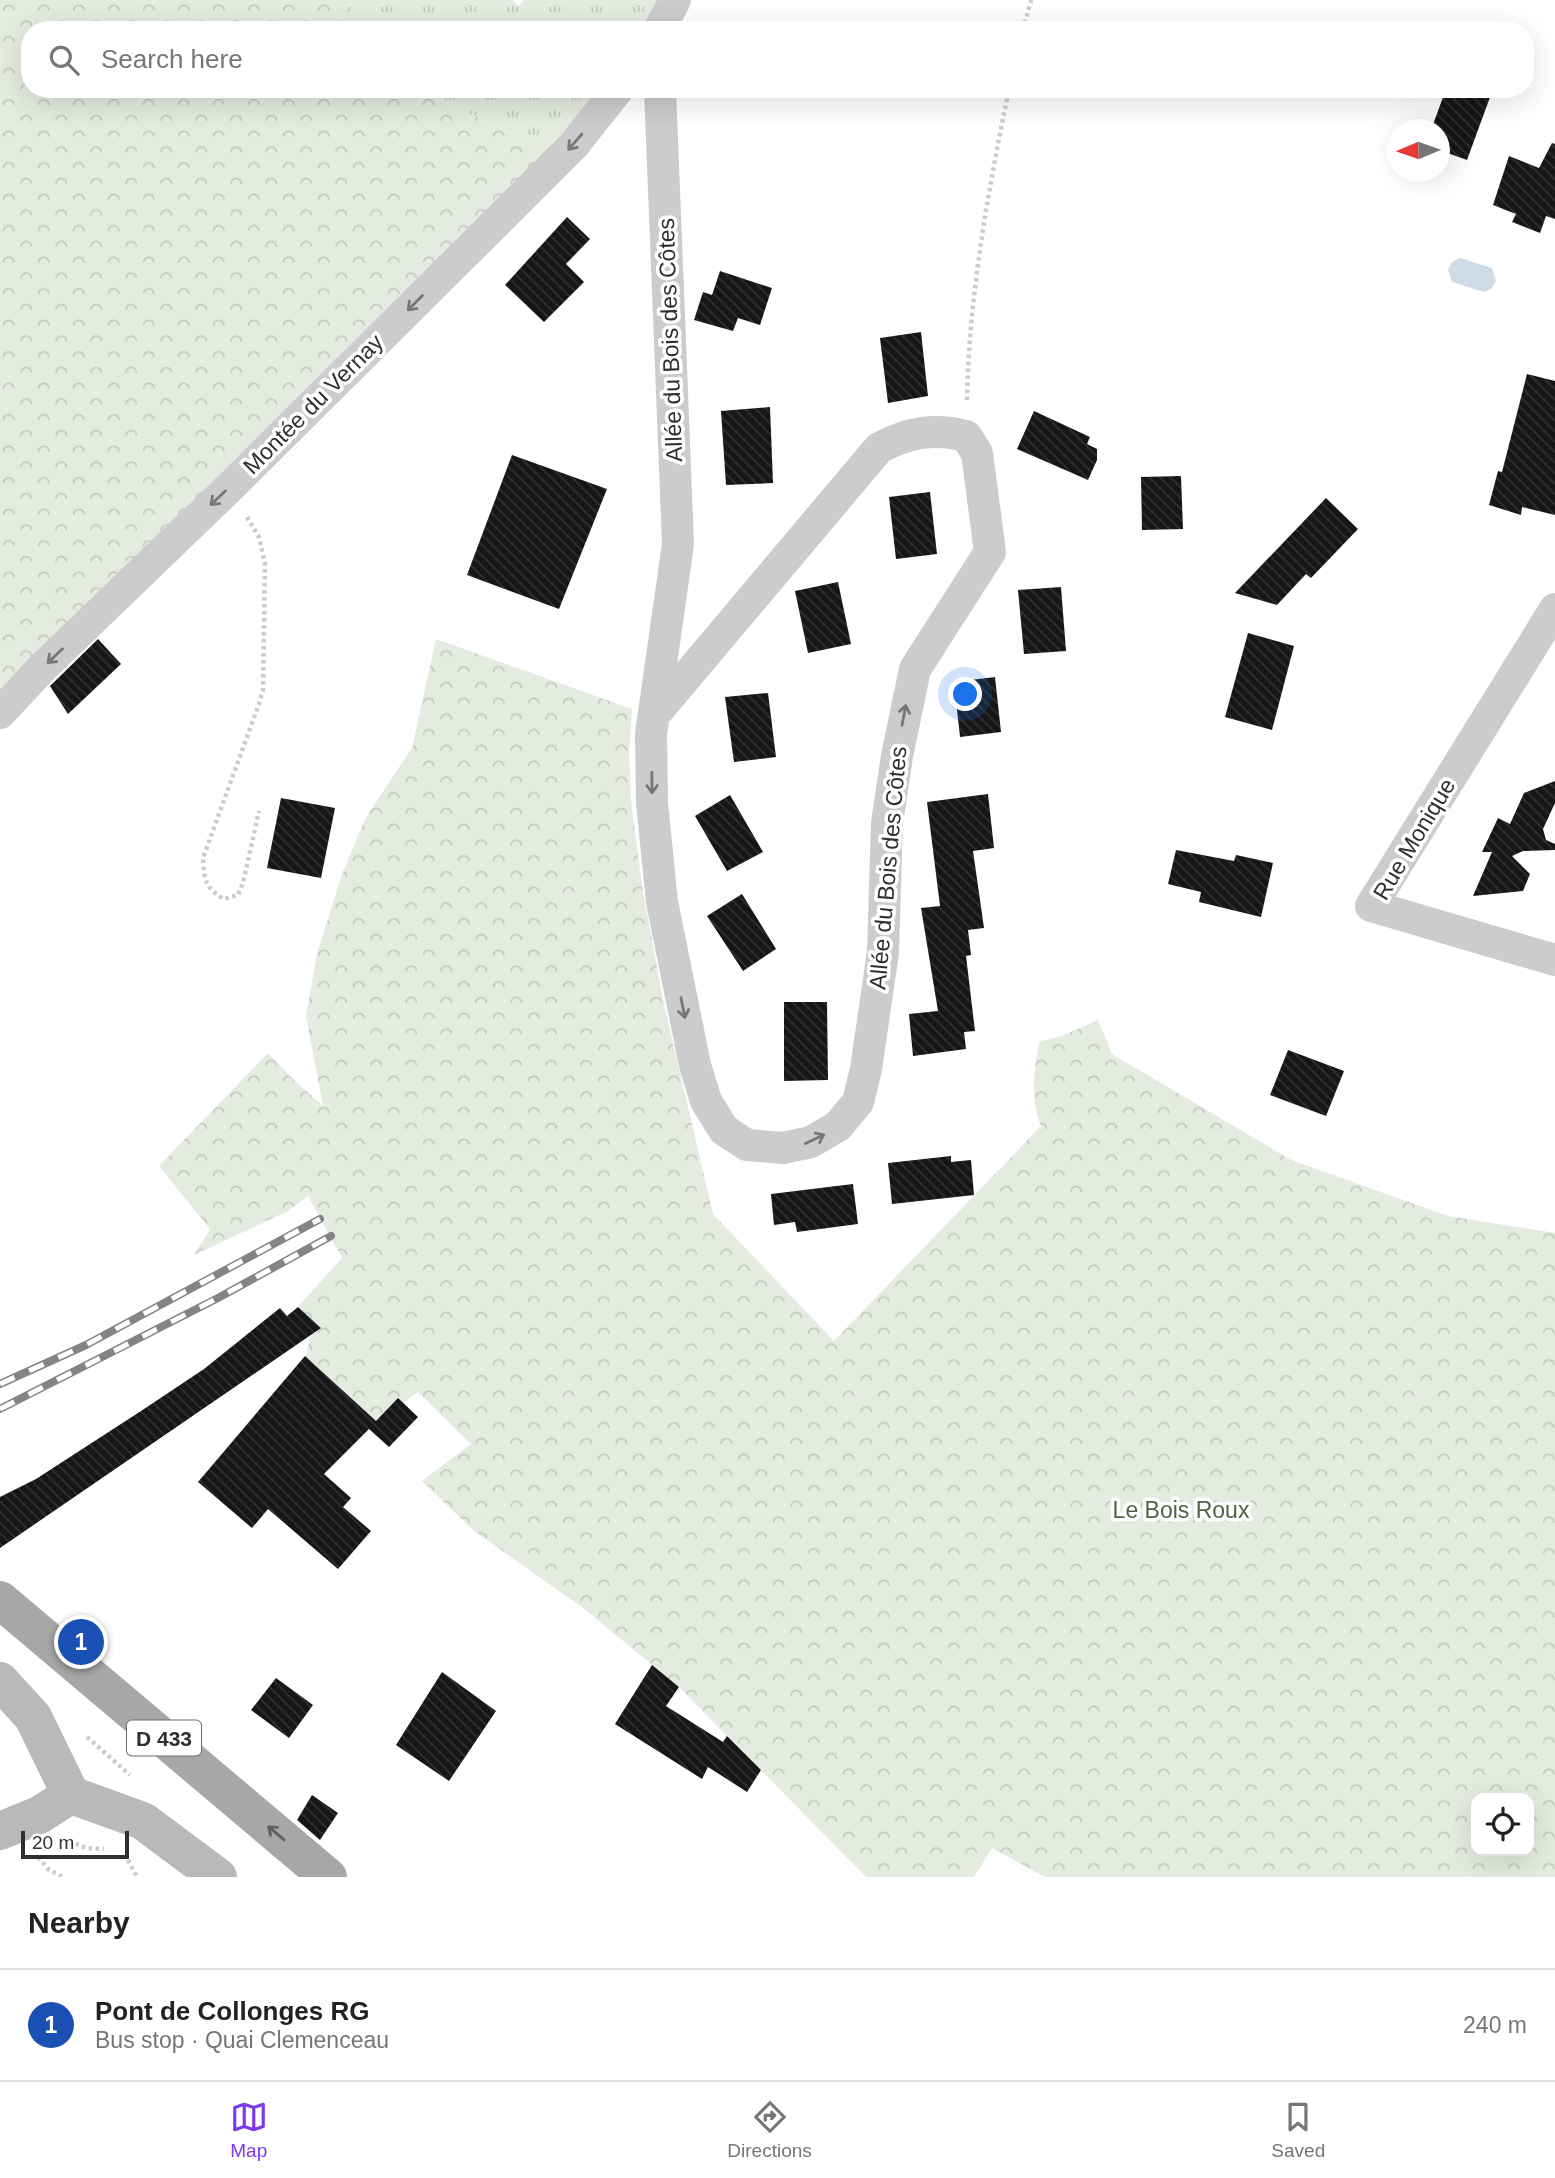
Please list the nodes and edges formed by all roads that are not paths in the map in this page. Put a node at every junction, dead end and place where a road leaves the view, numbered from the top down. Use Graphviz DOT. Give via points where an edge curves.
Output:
graph roads {
  1 [pos="675,0"];
  2 [pos="664,21"];
  3 [pos="611,98"];
  4 [pos="660,98"];
  5 [pos="1555,609"];
  6 [pos="0,713"];
  7 [pos="654,715"];
  8 [pos="1555,960"];
  9 [pos="0,1600"];
  10 [pos="0,1628"];
  11 [pos="0,1681"];
  12 [pos="71,1795"];
  13 [pos="0,1831"];
  14 [pos="218,1877"];
  15 [pos="288,1877"];
  16 [pos="328,1877"];
  1 -- 2 [label="street"];
  3 -- 6 [label="street, Montée du Vernay, one-way" via="573,146"];
  4 -- 7 [label="street, Allée du Bois des Côtes" via="678,544"];
  5 -- 8 [label="street, Rue Monique" via="1371,906"];
  7 -- 7 [label="street, Allée du Bois des Côtes, one-way" via="652,803 662,902 706,1101 724,1130 747,1145 783,1148 811,1142 838,1126 858,1102 866,1069 883,952 887,823 911,682 990,552 976,453 966,436 922,432 879,448"];
  16 -- 9 [label="main road, D 433, one-way"];
  10 -- 15 [label="main road, D 433"];
  11 -- 12 [label="main road" via="33,1717"];
  12 -- 13 [label="main road, bridge"];
  12 -- 14 [label="main road" via="144,1821"];
}
